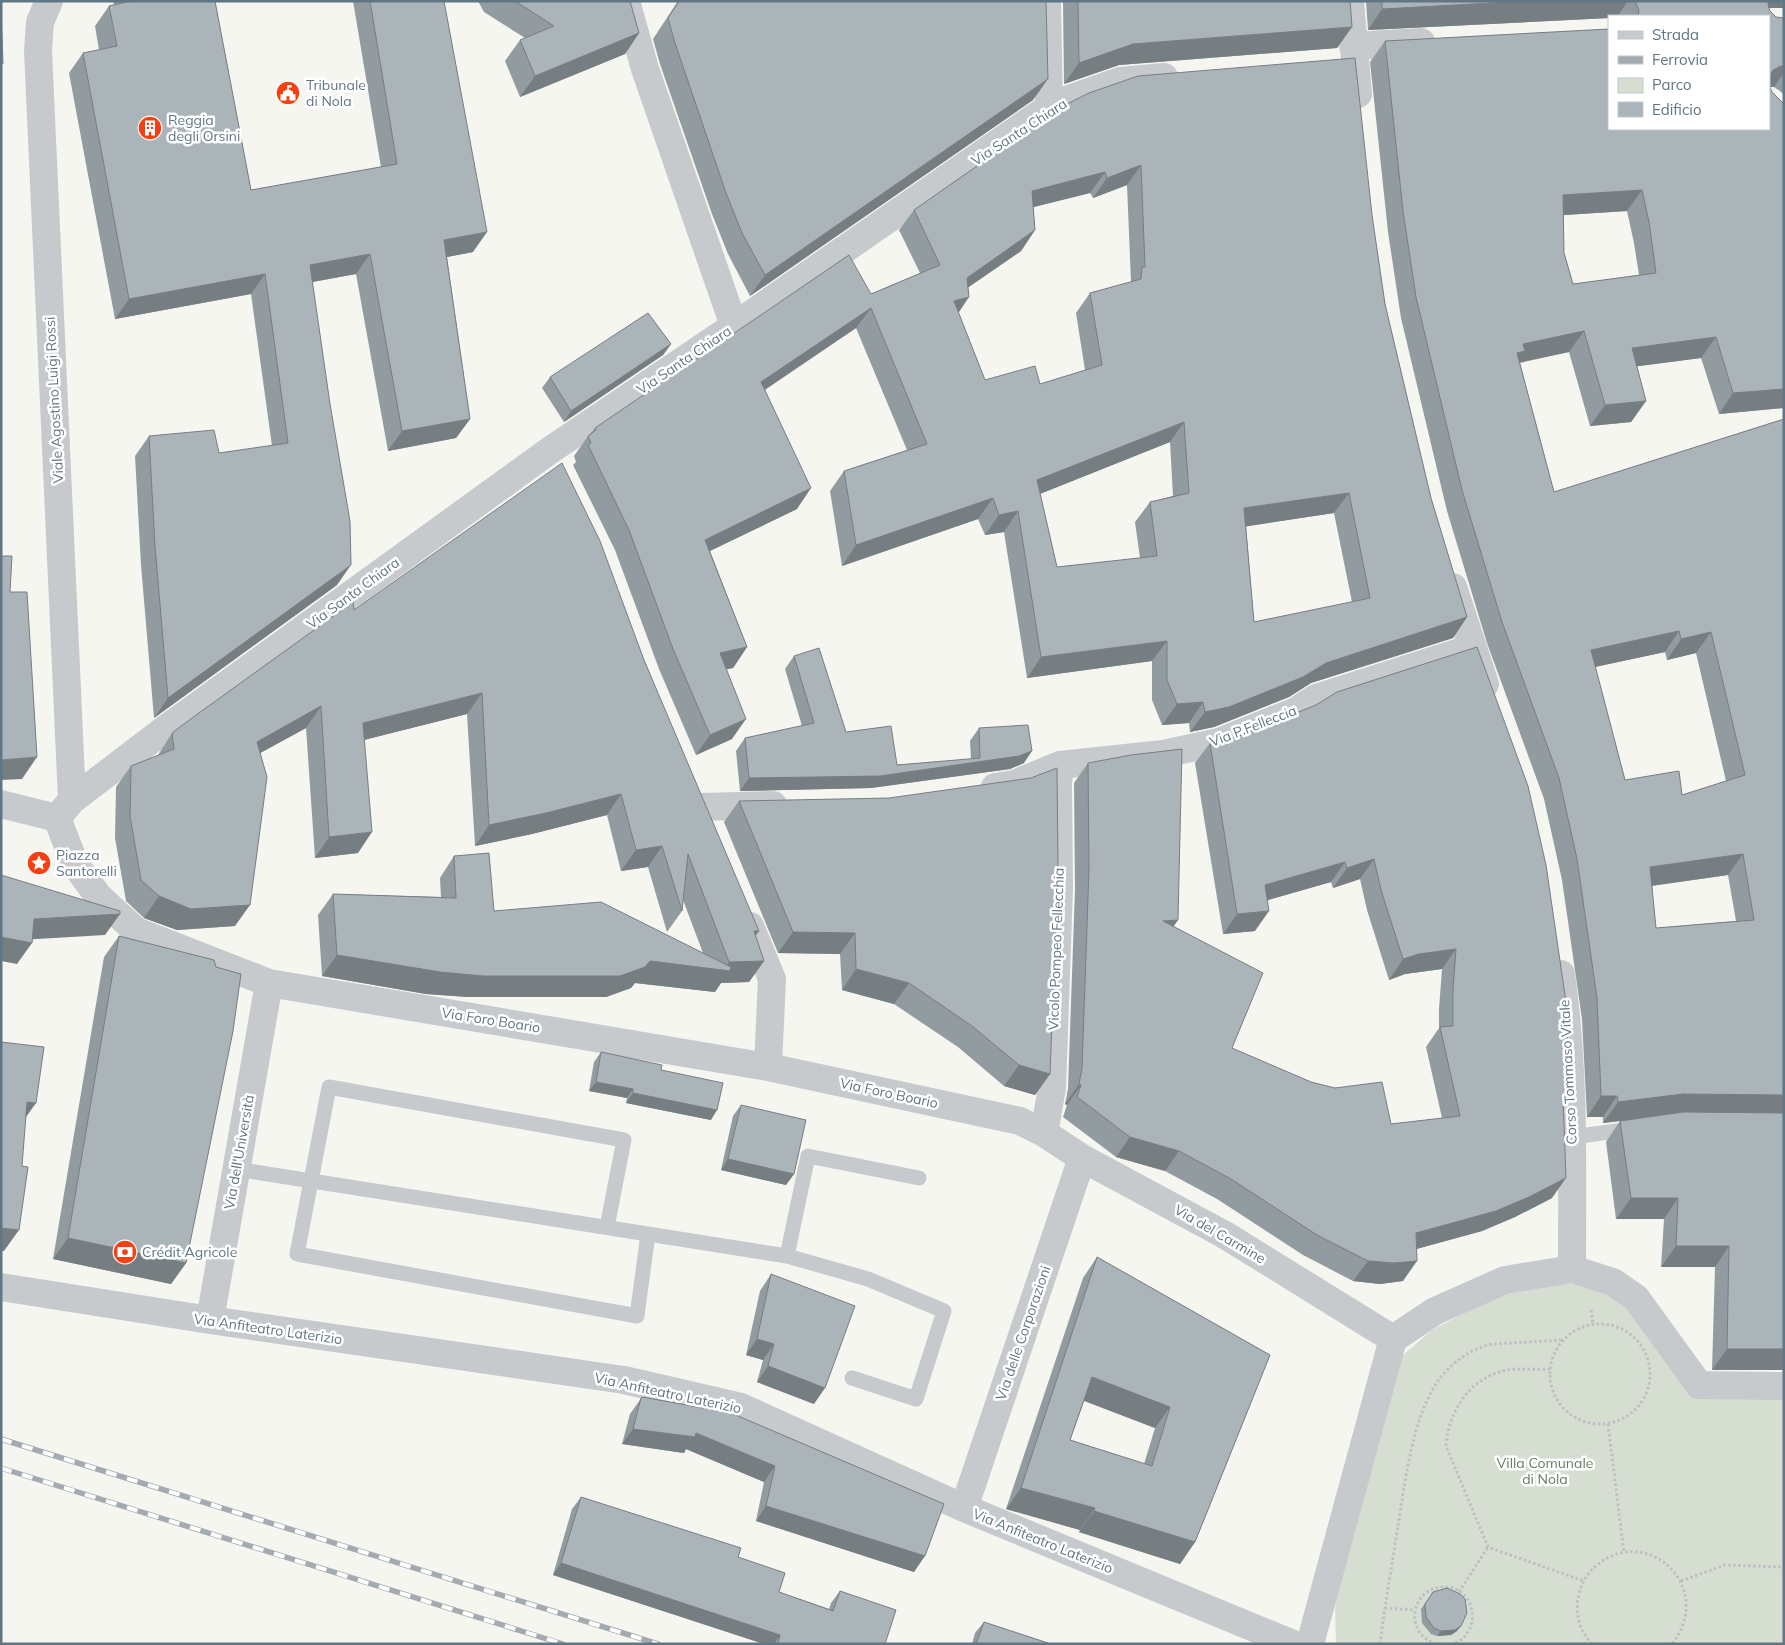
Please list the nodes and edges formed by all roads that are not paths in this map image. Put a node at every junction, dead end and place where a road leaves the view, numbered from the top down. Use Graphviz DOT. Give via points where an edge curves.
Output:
graph roads {
  1 [pos="49,1"];
  2 [pos="626,1"];
  3 [pos="1047,1"];
  4 [pos="1350,1"];
  5 [pos="1441,41"];
  6 [pos="1347,57"];
  7 [pos="1189,75"];
  8 [pos="1049,109"];
  9 [pos="1361,119"];
  10 [pos="734,326"];
  11 [pos="1445,561"];
  12 [pos="1472,648"];
  13 [pos="1492,702"];
  14 [pos="1060,765"];
  15 [pos="690,780"];
  16 [pos="967,791"];
  17 [pos="1,804"];
  18 [pos="796,805"];
  19 [pos="701,807"];
  20 [pos="64,809"];
  21 [pos="712,834"];
  22 [pos="742,906"];
  23 [pos="1557,947"];
  24 [pos="269,983"];
  25 [pos="768,1066"];
  26 [pos="1649,1126"];
  27 [pos="1044,1133"];
  28 [pos="1572,1137"];
  29 [pos="1082,1158"];
  30 [pos="236,1169"];
  31 [pos="919,1178"];
  32 [pos="312,1180"];
  33 [pos="608,1227"];
  34 [pos="648,1234"];
  35 [pos="788,1256"];
  36 [pos="1572,1269"];
  37 [pos="1,1287"];
  38 [pos="210,1320"];
  39 [pos="1394,1339"];
  40 [pos="852,1378"];
  41 [pos="1784,1386"];
  42 [pos="964,1508"];
  43 [pos="1293,1644"];
  44 [pos="1310,1644"];
  1 -- 20 [label="street, Viale Agostino Luigi Rossi" via="40,22 38,51"];
  2 -- 10 [label="street" via="645,69"];
  3 -- 8 [label="street"];
  4 -- 6 [label="street"];
  5 -- 6 [label="street"];
  6 -- 9 [label="street"];
  7 -- 8 [label="street, Via Santa Chiara" via="1120,80"];
  8 -- 10 [label="street, Via Santa Chiara"];
  10 -- 20 [label="street, Via Santa Chiara" via="554,461 168,727"];
  11 -- 12 [label="street"];
  12 -- 13 [label="street"];
  12 -- 14 [label="street, Via P.Felleccia" via="1316,698 1296,711 1219,742 1163,754"];
  14 -- 16 [label="street, Via P.Felleccia" via="1014,784"];
  14 -- 27 [label="street, Vicolo Pompeo Fellecchia" via="1052,1088"];
  15 -- 19 [label="street"];
  17 -- 20 [label="street"];
  18 -- 19 [label="street"];
  19 -- 21 [label="street"];
  20 -- 24 [label="street, Via Foro Boario" via="75,864 98,896 136,931"];
  22 -- 25 [label="street" via="772,979"];
  23 -- 28 [label="street, Corso Tommaso Vitale" via="1568,1021"];
  24 -- 25 [label="street, Via Foro Boario"];
  24 -- 30 [label="street, Via dell'Università"];
  25 -- 27 [label="street, Via Foro Boario" via="1020,1121"];
  26 -- 28 [label="lane"];
  27 -- 29 [label="street, Via del Carmine"];
  28 -- 36 [label="street, Corso Tommaso Vitale"];
  29 -- 39 [label="street, Via del Carmine" via="1224,1235"];
  29 -- 42 [label="street, Via delle Corporazioni"];
  30 -- 32 [label="lane"];
  30 -- 38 [label="street, Via dell'Università"];
  31 -- 35 [label="lane" via="808,1156"];
  32 -- 33 [label="lane"];
  32 -- 33 [label="lane" via="329,1087 624,1140"];
  32 -- 34 [label="lane" via="297,1254 637,1316"];
  33 -- 34 [label="lane"];
  34 -- 35 [label="lane"];
  35 -- 40 [label="lane" via="868,1279 944,1311 916,1399"];
  36 -- 39 [label="street" via="1505,1280 1435,1311"];
  36 -- 41 [label="street" via="1613,1282 1636,1298 1700,1385"];
  37 -- 38 [label="street, Via Anfiteatro Laterizio"];
  38 -- 42 [label="street, Via Anfiteatro Laterizio" via="624,1380 741,1408"];
  39 -- 44 [label="street"];
  42 -- 43 [label="street, Via Anfiteatro Laterizio"];
}
